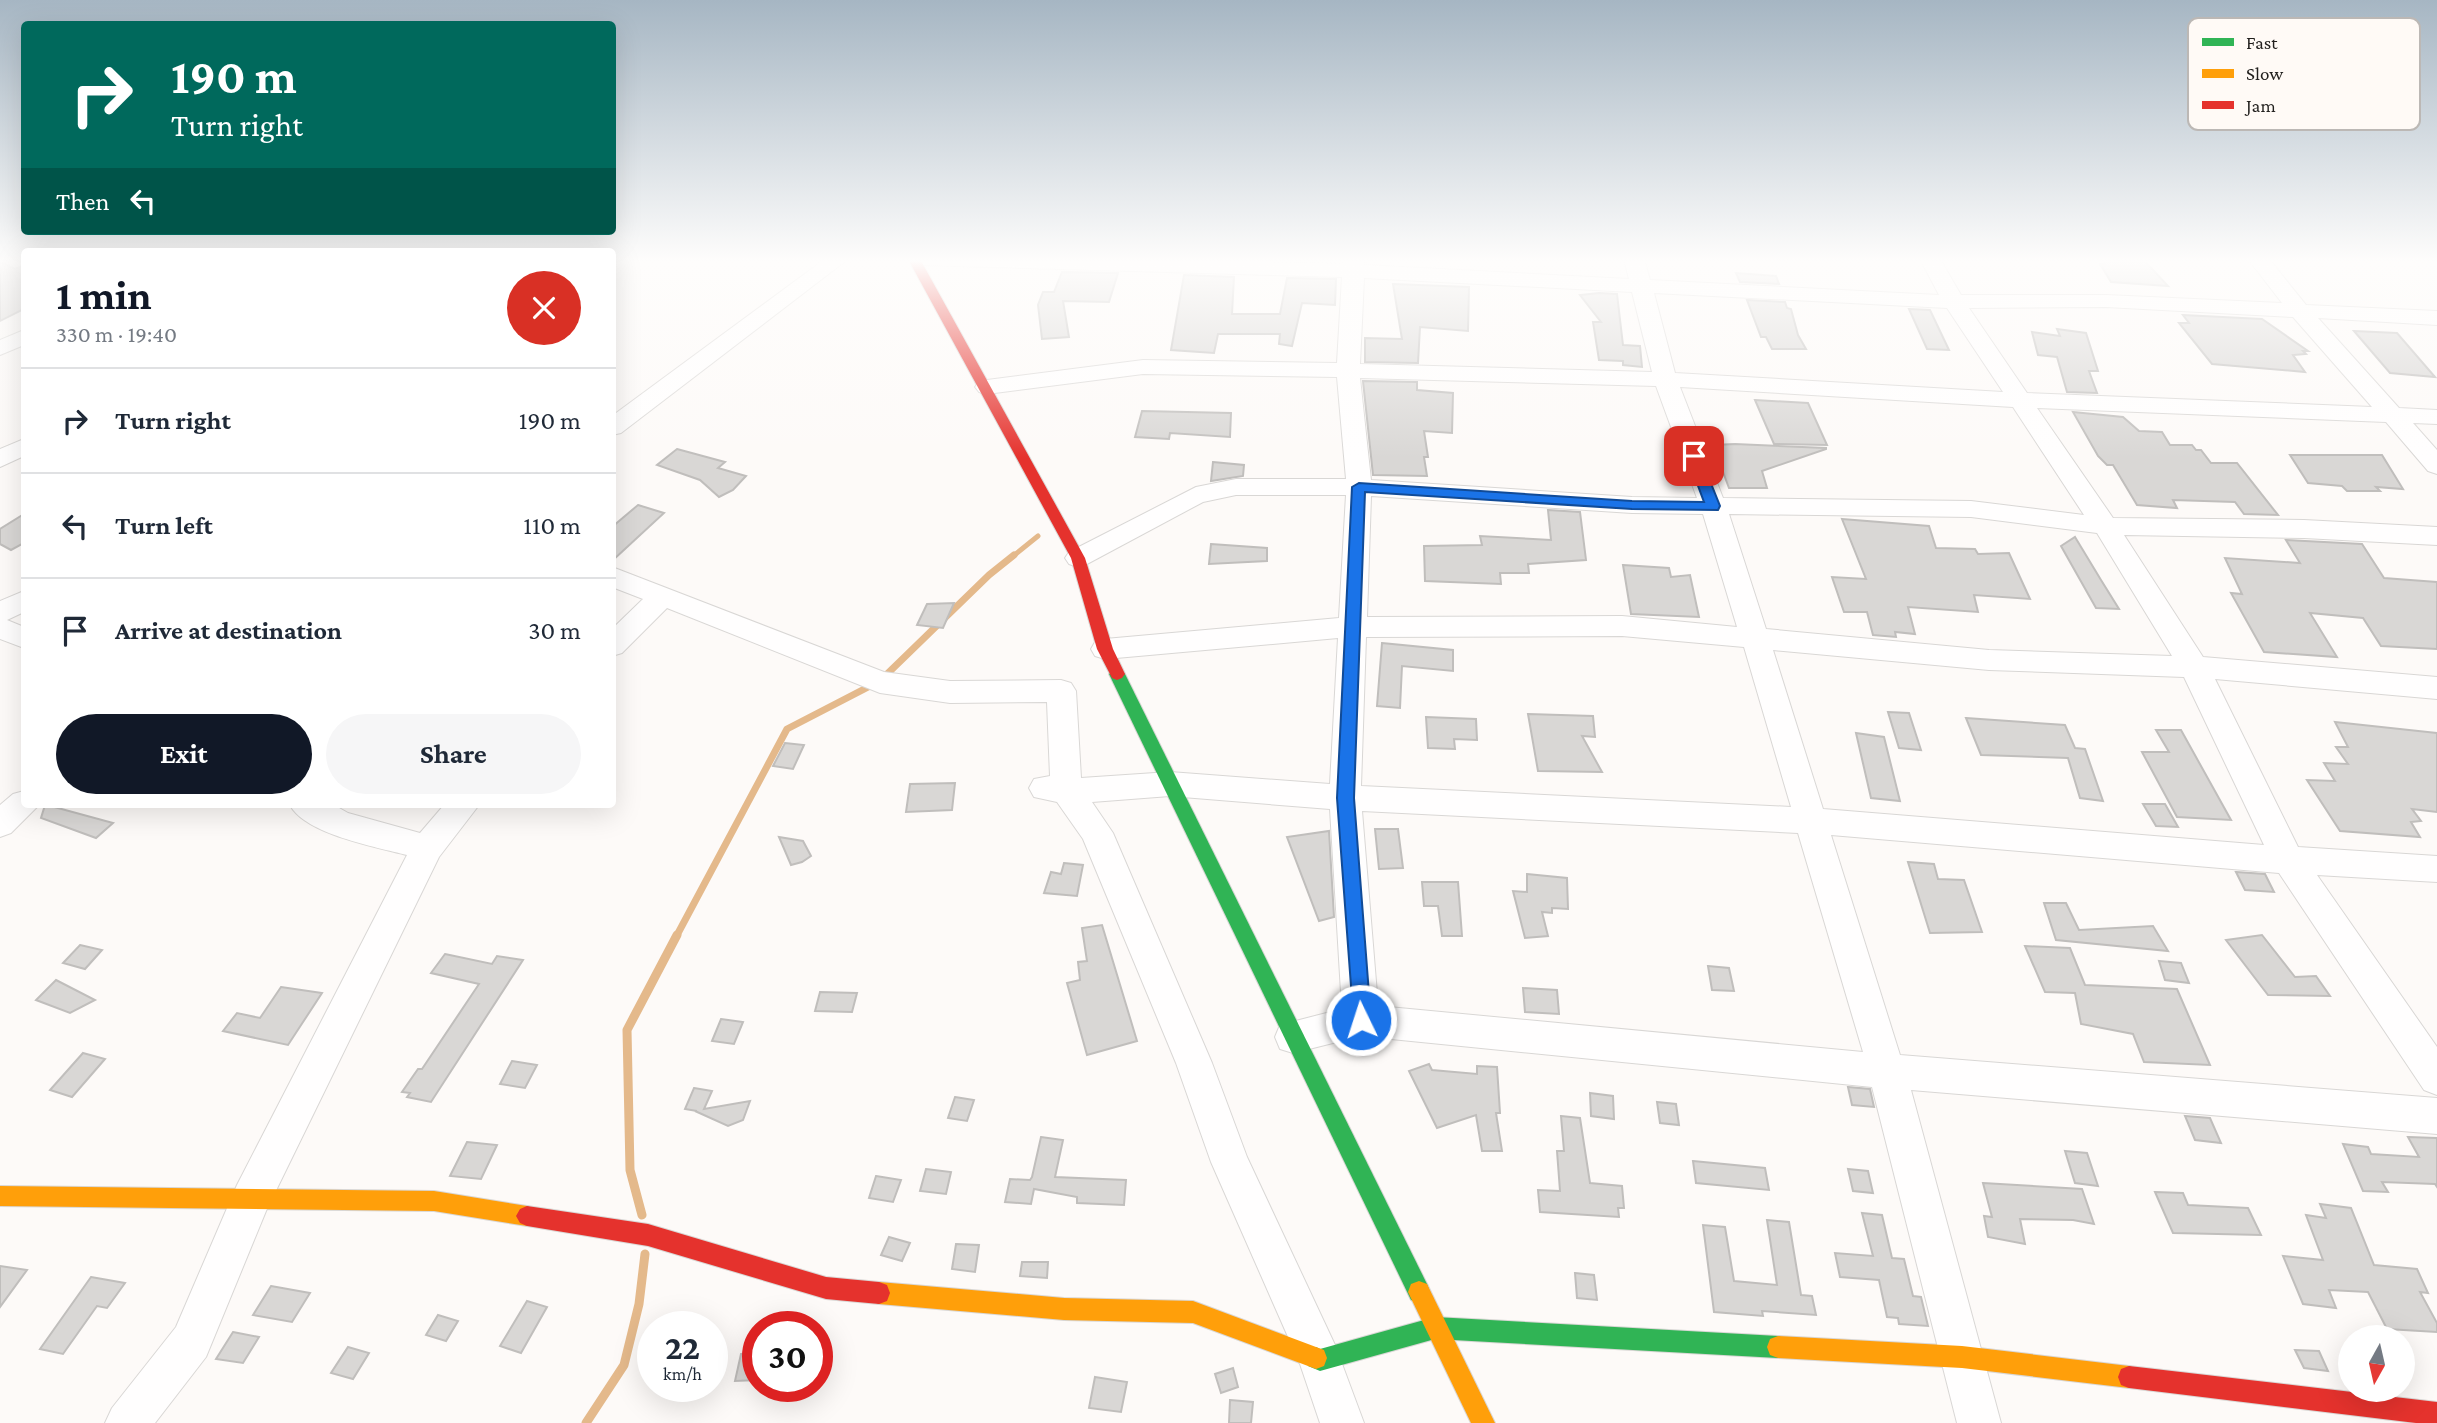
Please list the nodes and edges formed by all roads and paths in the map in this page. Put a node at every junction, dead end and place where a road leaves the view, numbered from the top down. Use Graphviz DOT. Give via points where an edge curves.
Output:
graph roads {
  1 [pos="749,325"];
  2 [pos="952,325"];
  3 [pos="1344,325"];
  4 [pos="1651,325"];
  5 [pos="1969,325"];
  6 [pos="2310,325"];
  7 [pos="0,327"];
  8 [pos="21,336"];
  9 [pos="21,338"];
  10 [pos="0,348"];
  11 [pos="1348,370"];
  12 [pos="1665,379"];
  13 [pos="987,387"];
  14 [pos="2018,400"];
  15 [pos="2394,415"];
  16 [pos="2437,416"];
  17 [pos="616,425"];
  18 [pos="21,448"];
  19 [pos="0,459"];
  20 [pos="2437,466"];
  21 [pos="1359,487"];
  22 [pos="1713,506"];
  23 [pos="2105,526"];
  24 [pos="2437,536"];
  25 [pos="1078,558"];
  26 [pos="616,578"];
  27 [pos="662,597"];
  28 [pos="9,613"];
  29 [pos="1351,627"];
  30 [pos="21,633"];
  31 [pos="1756,641"];
  32 [pos="616,642"];
  33 [pos="1105,649"];
  34 [pos="2194,667"];
  35 [pos="2437,688"];
  36 [pos="1170,784"];
  37 [pos="1056,789"];
  38 [pos="1345,798"];
  39 [pos="21,806"];
  40 [pos="312,808"];
  41 [pos="460,808"];
  42 [pos="1812,821"];
  43 [pos="0,824"];
  44 [pos="427,848"];
  45 [pos="2288,860"];
  46 [pos="2437,869"];
  47 [pos="1361,1020"];
  48 [pos="1293,1037"];
  49 [pos="1887,1071"];
  50 [pos="2437,1078"];
  51 [pos="2437,1116"];
  52 [pos="0,1196"];
  53 [pos="251,1199"];
  54 [pos="1435,1328"];
  55 [pos="1962,1357"];
  56 [pos="1320,1360"];
  57 [pos="2437,1414"];
  58 [pos="127,1423"];
  59 [pos="1342,1423"];
  60 [pos="1483,1423"];
  61 [pos="1979,1423"];
  1 -- 17 [label="street"];
  2 -- 13 [label="street"];
  3 -- 11 [label="street"];
  4 -- 12 [label="street"];
  5 -- 14 [label="street"];
  6 -- 15 [label="street"];
  7 -- 8 [label="street"];
  9 -- 10 [label="street"];
  11 -- 12 [label="street"];
  11 -- 13 [label="street" via="1143,367"];
  11 -- 21 [label="street"];
  12 -- 14 [label="street"];
  12 -- 22 [label="street"];
  13 -- 25 [label="street"];
  14 -- 15 [label="street"];
  14 -- 23 [label="street"];
  15 -- 16 [label="street"];
  15 -- 20 [label="street"];
  18 -- 19 [label="street"];
  21 -- 22 [label="street"];
  21 -- 25 [label="street" via="1236,488 1196,495"];
  21 -- 29 [label="street"];
  22 -- 23 [label="street" via="1971,509"];
  22 -- 31 [label="street"];
  23 -- 24 [label="street"];
  23 -- 34 [label="street"];
  25 -- 33 [label="street"];
  26 -- 27 [label="street"];
  27 -- 32 [label="street"];
  27 -- 37 [label="street" via="880,681 950,692 1060,691"];
  28 -- 30 [label="street"];
  29 -- 31 [label="street" via="1622,626"];
  29 -- 33 [label="street"];
  29 -- 38 [label="street"];
  31 -- 34 [label="street" via="1989,660"];
  31 -- 42 [label="street"];
  33 -- 36 [label="street"];
  34 -- 35 [label="street"];
  34 -- 45 [label="street"];
  36 -- 37 [label="street"];
  36 -- 38 [label="street"];
  36 -- 48 [label="street"];
  37 -- 56 [label="street" via="1097,833 1194,1063 1230,1162"];
  38 -- 42 [label="street"];
  38 -- 47 [label="street"];
  39 -- 43 [label="street"];
  40 -- 44 [label="street" via="339,823"];
  41 -- 44 [label="street"];
  42 -- 45 [label="street"];
  42 -- 49 [label="street"];
  44 -- 53 [label="street"];
  45 -- 46 [label="street"];
  45 -- 50 [label="street"];
  47 -- 48 [label="street"];
  47 -- 49 [label="street"];
  48 -- 54 [label="street"];
  49 -- 51 [label="street"];
  49 -- 55 [label="street"];
  52 -- 53 [label="street"];
  53 -- 56 [label="street" via="434,1201 648,1235 826,1288 1064,1309 1193,1312"];
  53 -- 58 [label="street" via="191,1342"];
  54 -- 55 [label="street"];
  54 -- 56 [label="street"];
  54 -- 60 [label="street"];
  55 -- 57 [label="street"];
  55 -- 61 [label="street"];
  56 -- 59 [label="street"];
}
